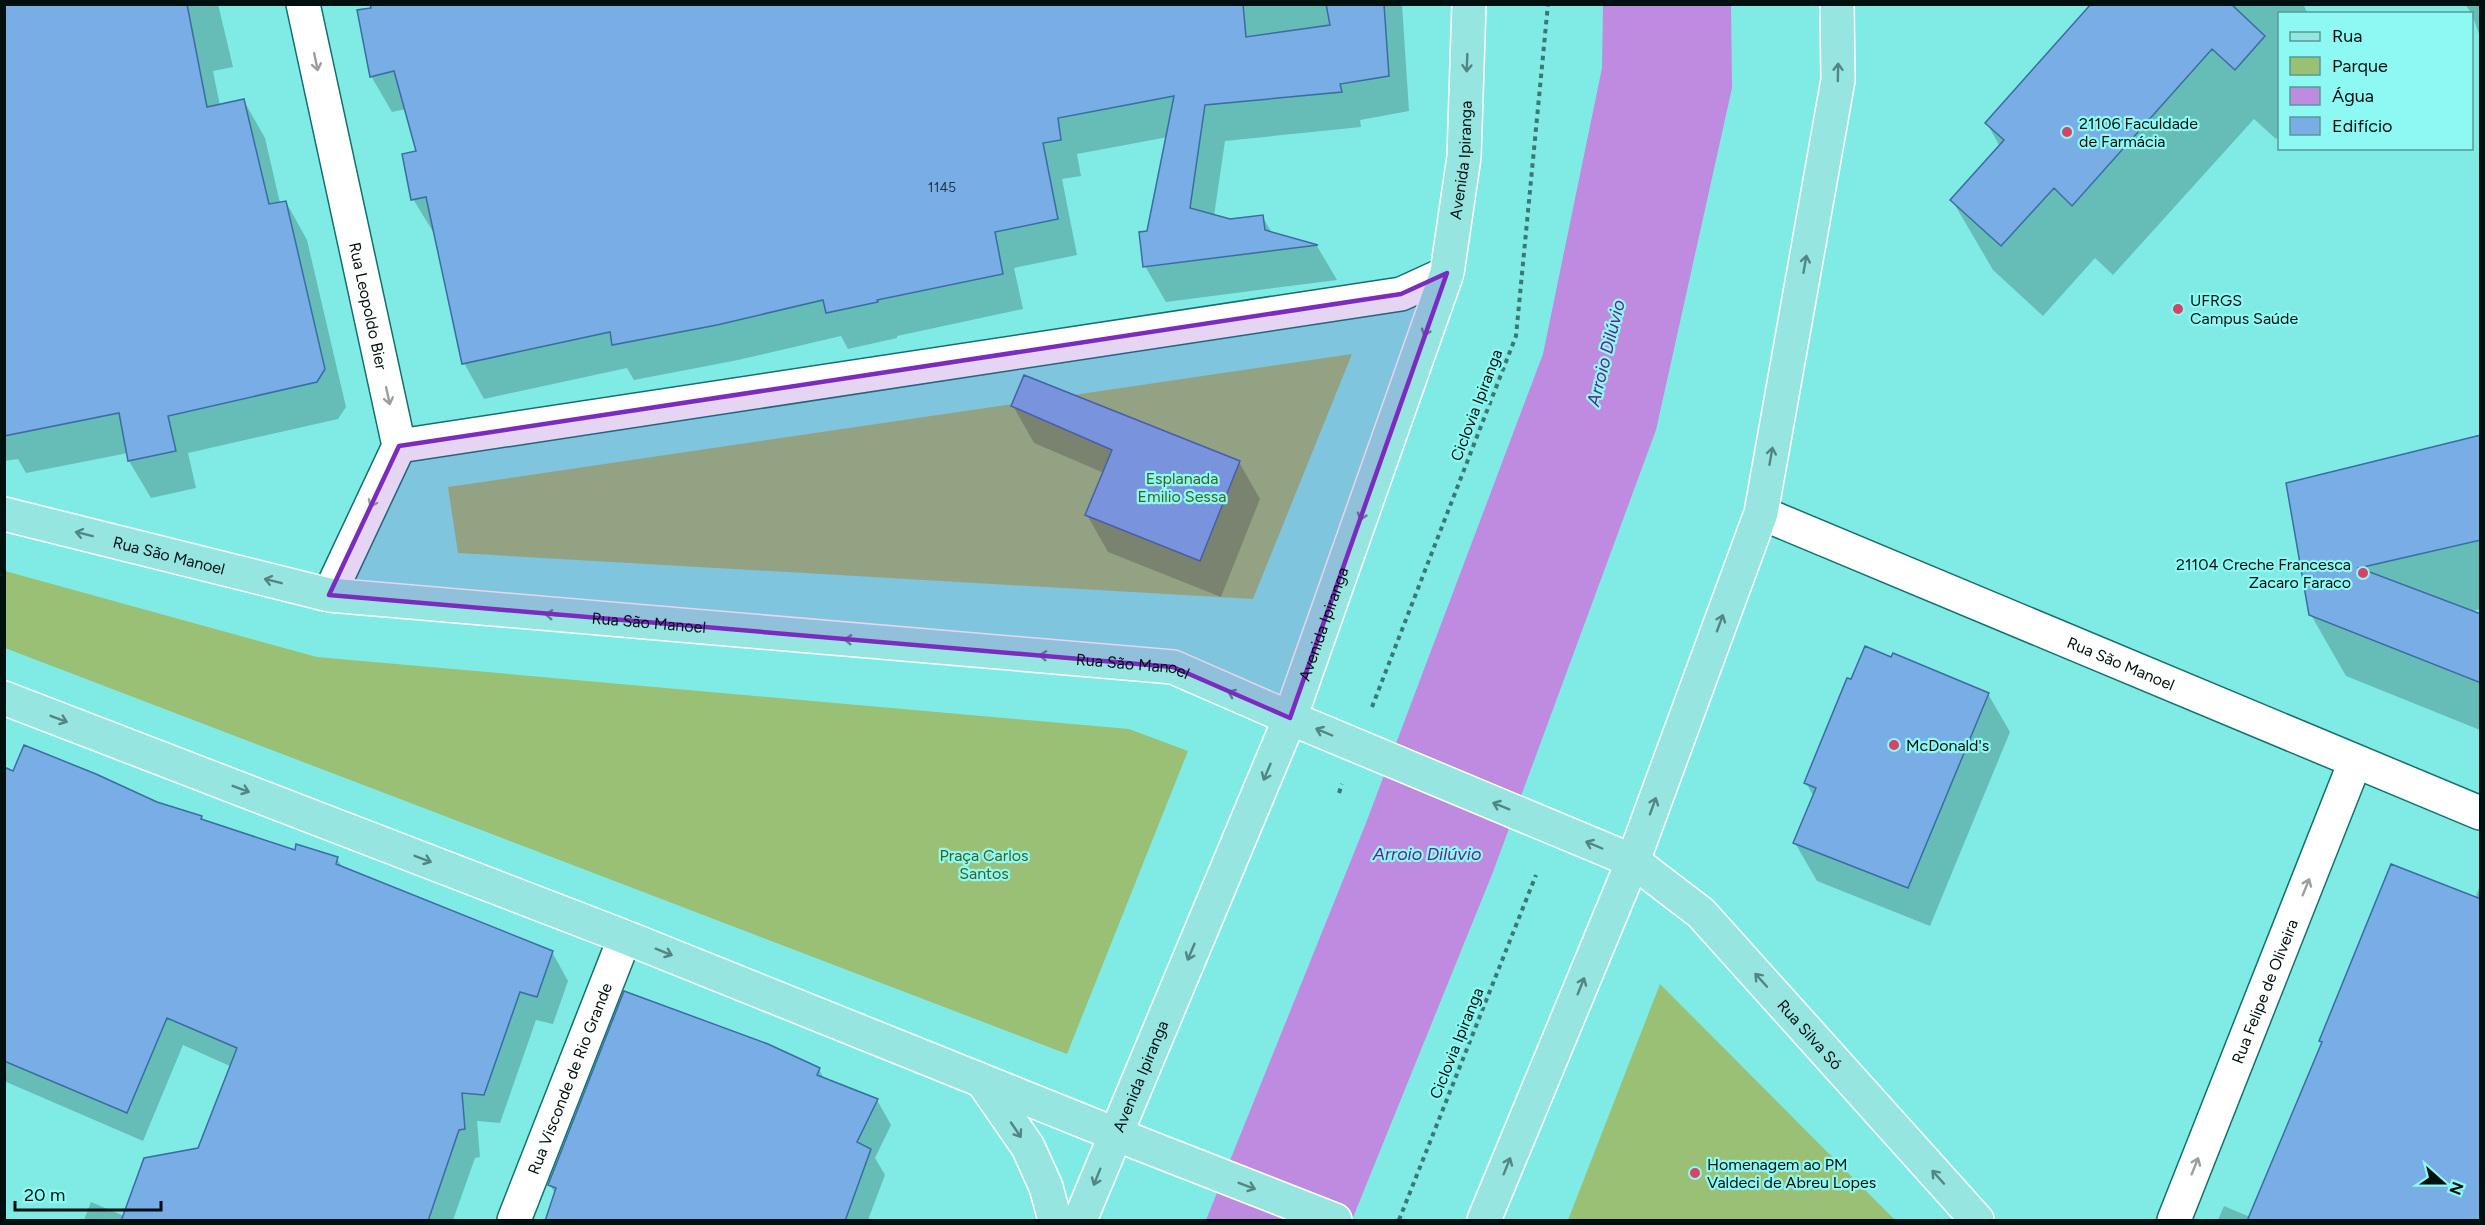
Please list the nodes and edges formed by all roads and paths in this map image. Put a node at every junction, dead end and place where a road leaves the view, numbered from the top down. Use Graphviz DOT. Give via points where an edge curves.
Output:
graph roads {
  1 [pos="303,4"];
  2 [pos="1469,4"];
  3 [pos="1548,4"];
  4 [pos="1837,4"];
  5 [pos="1447,273"];
  6 [pos="399,446"];
  7 [pos="1761,513"];
  8 [pos="4,514"];
  9 [pos="329,596"];
  10 [pos="4,698"];
  11 [pos="1290,718"];
  12 [pos="1368,751"];
  13 [pos="2355,762"];
  14 [pos="1339,793"];
  15 [pos="2481,813"];
  16 [pos="1555,828"];
  17 [pos="1633,861"];
  18 [pos="1536,875"];
  19 [pos="626,937"];
  20 [pos="983,1082"];
  21 [pos="1114,1134"];
  22 [pos="514,1221"];
  23 [pos="1055,1221"];
  24 [pos="1080,1221"];
  25 [pos="1335,1221"];
  26 [pos="1399,1221"];
  27 [pos="1484,1221"];
  28 [pos="1977,1221"];
  29 [pos="2174,1221"];
  1 -- 6 [label="street, Rua Leopoldo Bier, one-way"];
  2 -- 5 [label="main road, Avenida Ipiranga, one-way" via="1464,157"];
  3 -- 12 [label="path, Ciclovia Ipiranga" via="1516,336"];
  7 -- 4 [label="main road, one-way" via="1838,80"];
  5 -- 6 [label="street" via="1401,294"];
  5 -- 11 [label="main road, Avenida Ipiranga, one-way"];
  6 -- 9 [label="street, one-way"];
  7 -- 13 [label="street, Rua São Manoel"];
  17 -- 7 [label="main road, one-way"];
  9 -- 8 [label="main road, Rua São Manoel, one-way"];
  11 -- 9 [label="main road, Rua São Manoel, one-way" via="1173,667"];
  10 -- 19 [label="main road, one-way"];
  12 -- 11 [label="main road, Rua São Manoel, one-way"];
  11 -- 21 [label="main road, Avenida Ipiranga, one-way"];
  12 -- 14 [label="path, Ciclovia Ipiranga"];
  16 -- 12 [label="main road, Rua São Manoel, one-way"];
  13 -- 15 [label="street, Rua São Manoel"];
  29 -- 13 [label="street, Rua Felipe de Oliveira, one-way"];
  17 -- 16 [label="main road, Rua Silva Só, one-way"];
  27 -- 17 [label="main road, one-way"];
  28 -- 17 [label="main road, Rua Silva Só, one-way" via="1701,913"];
  18 -- 26 [label="path, Ciclovia Ipiranga"];
  19 -- 20 [label="main road, one-way"];
  19 -- 22 [label="street, Rua Visconde de Rio Grande"];
  20 -- 21 [label="main road"];
  20 -- 23 [label="main road, one-way" via="1028,1147 1046,1187"];
  21 -- 24 [label="main road, Avenida Ipiranga, one-way"];
  21 -- 25 [label="main road, one-way"];
}
